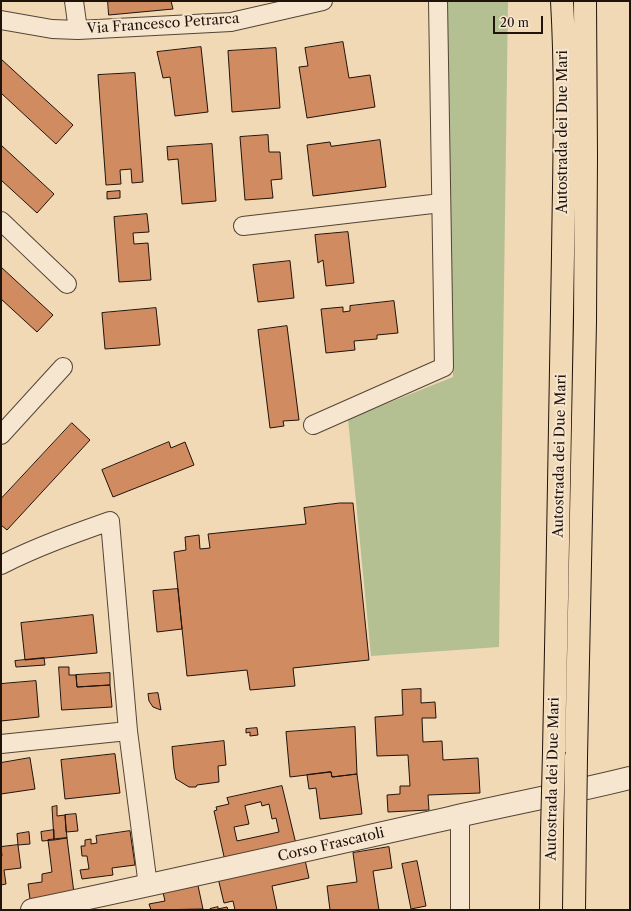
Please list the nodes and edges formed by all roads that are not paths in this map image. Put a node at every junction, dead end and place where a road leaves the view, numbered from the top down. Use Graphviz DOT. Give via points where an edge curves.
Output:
graph roads {
  1 [pos="74,1"];
  2 [pos="323,1"];
  3 [pos="438,1"];
  4 [pos="562,1"];
  5 [pos="585,1"];
  6 [pos="1,20"];
  7 [pos="78,30"];
  8 [pos="441,203"];
  9 [pos="1,221"];
  10 [pos="243,226"];
  11 [pos="67,284"];
  12 [pos="63,367"];
  13 [pos="313,425"];
  14 [pos="2,431"];
  15 [pos="1,565"];
  16 [pos="128,731"];
  17 [pos="1,744"];
  18 [pos="630,778"];
  19 [pos="460,815"];
  20 [pos="148,886"];
  21 [pos="32,910"];
  22 [pos="460,910"];
  23 [pos="551,910"];
  24 [pos="574,910"];
  1 -- 7 [label="street"];
  2 -- 7 [label="street, Via Francesco Petrarca" via="231,22"];
  3 -- 8 [label="street"];
  4 -- 23 [label="highway, Autostrada dei Due Mari, bridge" via="562,362"];
  5 -- 24 [label="highway, Autostrada dei Due Mari, bridge" via="585,322"];
  6 -- 7 [label="street, Via Francesco Petrarca" via="52,29"];
  8 -- 10 [label="street"];
  8 -- 13 [label="street" via="444,367"];
  9 -- 11 [label="street"];
  12 -- 14 [label="street"];
  15 -- 16 [label="street" via="76,533 110,522"];
  16 -- 17 [label="street"];
  16 -- 20 [label="street"];
  18 -- 19 [label="street, Corso Frascatoli"];
  19 -- 20 [label="street, Corso Frascatoli"];
  19 -- 22 [label="street"];
  20 -- 21 [label="street, Corso Frascatoli"];
}
